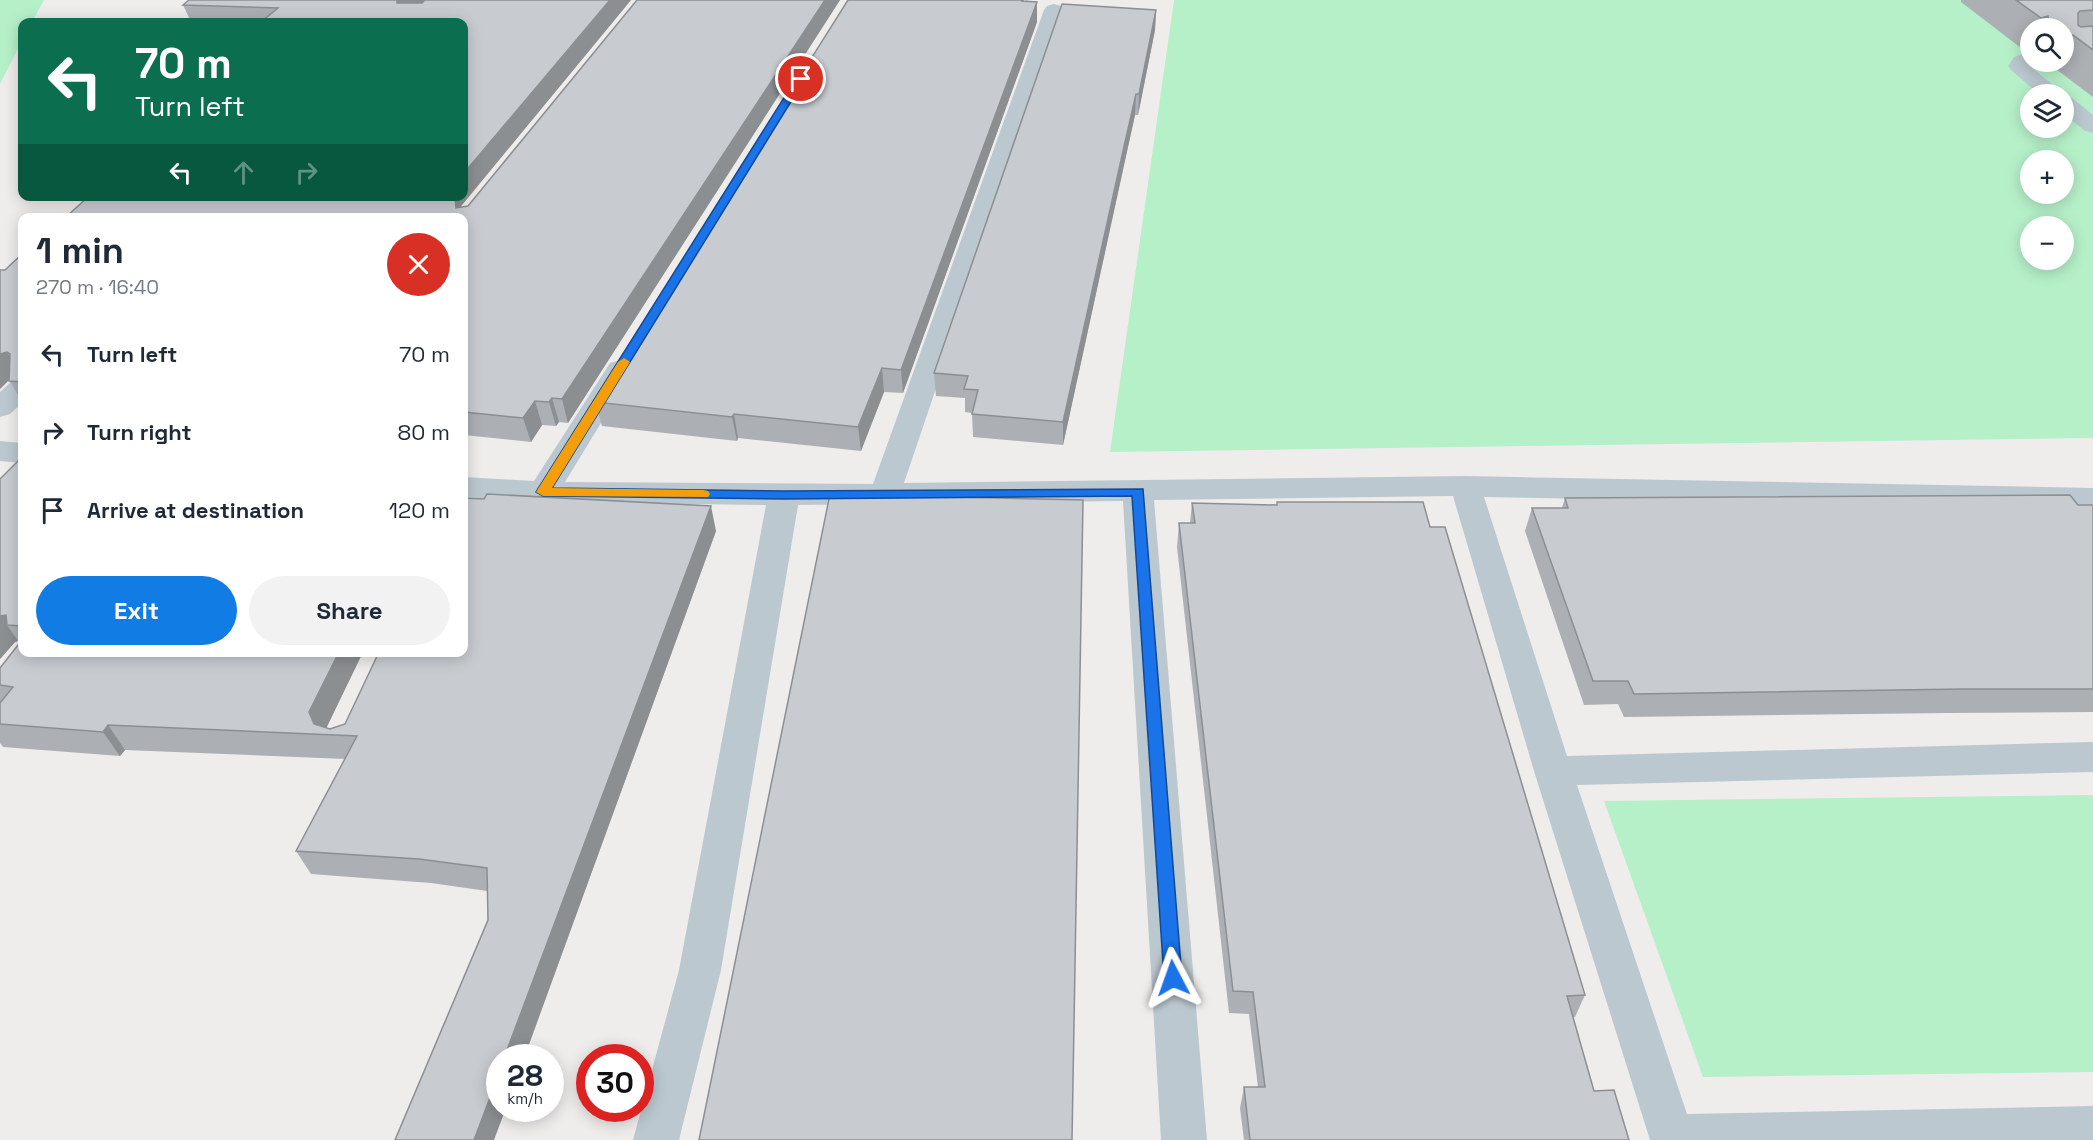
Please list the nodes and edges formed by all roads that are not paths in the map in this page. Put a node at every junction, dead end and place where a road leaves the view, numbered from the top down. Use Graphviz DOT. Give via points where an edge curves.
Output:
graph roads {
  1 [pos="1054,10"];
  2 [pos="2023,72"];
  3 [pos="2039,84"];
  4 [pos="2074,112"];
  5 [pos="2093,126"];
  6 [pos="630,351"];
  7 [pos="18,391"];
  8 [pos="0,408"];
  9 [pos="0,451"];
  10 [pos="18,453"];
  11 [pos="1465,486"];
  12 [pos="468,488"];
  13 [pos="543,492"];
  14 [pos="1138,492"];
  15 [pos="885,494"];
  16 [pos="784,495"];
  17 [pos="2093,498"];
  18 [pos="2093,757"];
  19 [pos="1553,771"];
  20 [pos="2093,1128"];
  21 [pos="1673,1138"];
  22 [pos="656,1140"];
  23 [pos="1185,1140"];
  1 -- 15 [label="street"];
  2 -- 3 [label="lane"];
  4 -- 5 [label="lane"];
  6 -- 13 [label="street"];
  7 -- 8 [label="street"];
  9 -- 10 [label="street"];
  11 -- 14 [label="street"];
  11 -- 17 [label="street"];
  11 -- 19 [label="street"];
  12 -- 13 [label="street"];
  13 -- 16 [label="street"];
  14 -- 15 [label="street"];
  14 -- 23 [label="street"];
  15 -- 16 [label="street"];
  16 -- 22 [label="street" via="700,970"];
  18 -- 19 [label="street"];
  19 -- 21 [label="street"];
  20 -- 21 [label="street"];
}
